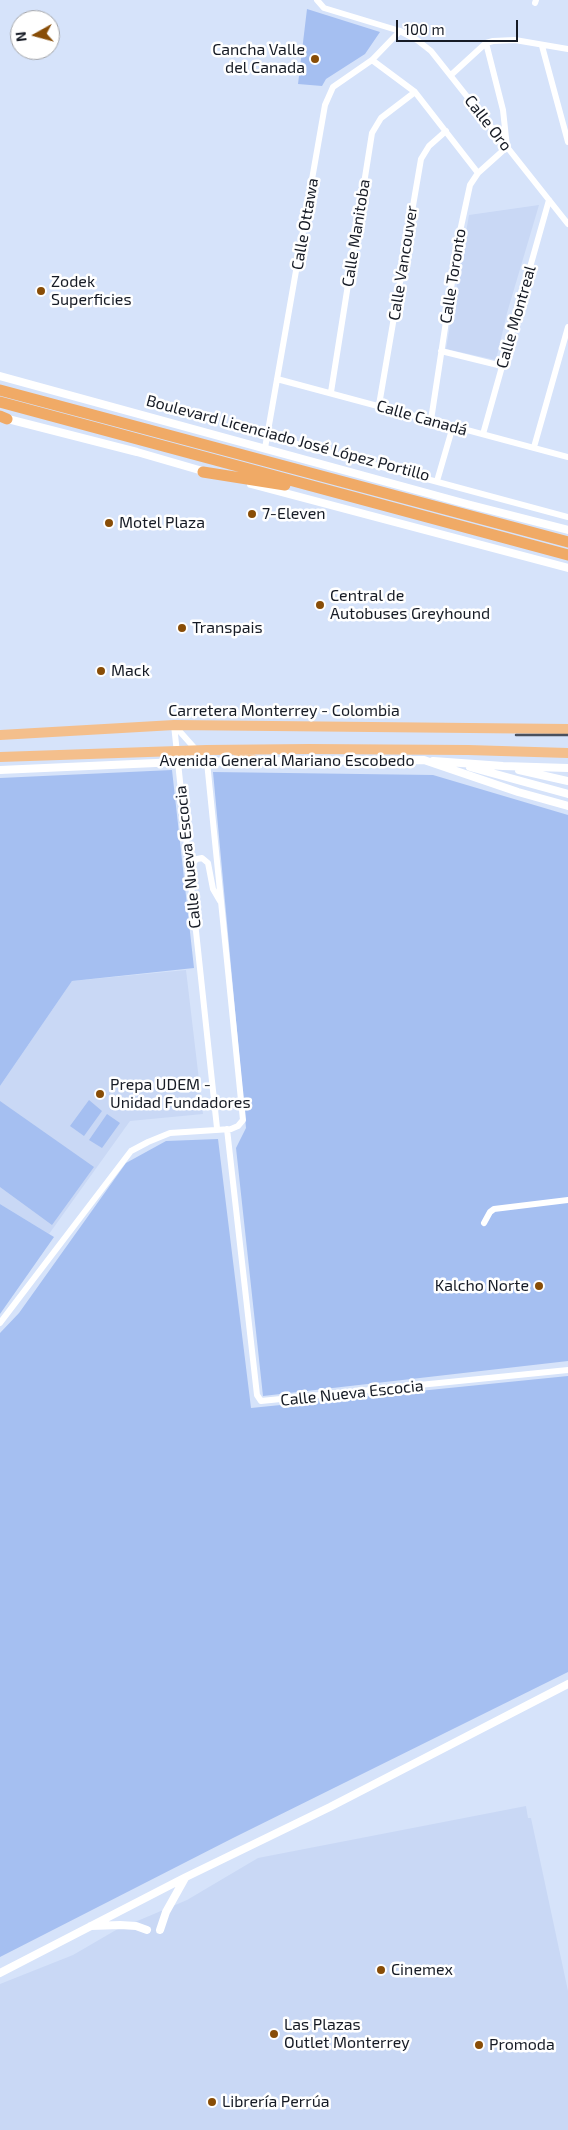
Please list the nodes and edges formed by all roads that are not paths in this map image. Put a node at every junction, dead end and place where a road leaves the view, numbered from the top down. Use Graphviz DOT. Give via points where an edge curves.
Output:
graph roads {
  1 [pos="317,0"];
  2 [pos="400,32"];
  3 [pos="486,43"];
  4 [pos="542,46"];
  5 [pos="568,49"];
  6 [pos="372,60"];
  7 [pos="451,75"];
  8 [pos="415,92"];
  9 [pos="446,131"];
  10 [pos="568,142"];
  11 [pos="507,147"];
  12 [pos="478,173"];
  13 [pos="549,200"];
  14 [pos="568,224"];
  15 [pos="568,327"];
  16 [pos="441,351"];
  17 [pos="502,366"];
  18 [pos="0,376"];
  19 [pos="277,379"];
  20 [pos="0,390"];
  21 [pos="331,392"];
  22 [pos="0,402"];
  23 [pos="379,406"];
  24 [pos="2,417"];
  25 [pos="431,420"];
  26 [pos="453,426"];
  27 [pos="483,434"];
  28 [pos="266,436"];
  29 [pos="534,447"];
  30 [pos="265,448"];
  31 [pos="568,457"];
  32 [pos="397,470"];
  33 [pos="203,472"];
  34 [pos="437,481"];
  35 [pos="392,484"];
  36 [pos="311,486"];
  37 [pos="501,498"];
  38 [pos="496,512"];
  39 [pos="568,517"];
  40 [pos="568,522"];
  41 [pos="555,527"];
  42 [pos="568,530"];
  43 [pos="539,541"];
  44 [pos="568,542"];
  45 [pos="568,554"];
  46 [pos="568,568"];
  47 [pos="174,725"];
  48 [pos="567,729"];
  49 [pos="0,735"];
  50 [pos="196,750"];
  51 [pos="234,750"];
  52 [pos="177,751"];
  53 [pos="568,753"];
  54 [pos="0,758"];
  55 [pos="424,760"];
  56 [pos="178,762"];
  57 [pos="207,762"];
  58 [pos="257,762"];
  59 [pos="451,762"];
  60 [pos="503,766"];
  61 [pos="568,768"];
  62 [pos="0,770"];
  63 [pos="568,781"];
  64 [pos="568,794"];
  65 [pos="568,806"];
  66 [pos="189,866"];
  67 [pos="222,905"];
  68 [pos="218,1128"];
  69 [pos="227,1129"];
  70 [pos="568,1200"];
  71 [pos="484,1223"];
  72 [pos="0,1323"];
  73 [pos="568,1370"];
  74 [pos="568,1684"];
  75 [pos="186,1877"];
  76 [pos="89,1926"];
  77 [pos="147,1930"];
  78 [pos="160,1930"];
  79 [pos="0,1973"];
  1 -- 2 [label="street, Calle Oro" via="324,8"];
  2 -- 6 [label="street, Calle Ottawa"];
  2 -- 7 [label="street, Calle Oro" via="417,40"];
  3 -- 4 [label="street" via="503,40"];
  3 -- 7 [label="street"];
  3 -- 11 [label="street" via="503,110"];
  4 -- 5 [label="street"];
  4 -- 10 [label="street"];
  6 -- 8 [label="street"];
  6 -- 19 [label="street, Calle Ottawa" via="333,87 325,105"];
  7 -- 11 [label="street, Calle Oro"];
  8 -- 9 [label="street"];
  8 -- 21 [label="street, Calle Manitoba" via="381,118 372,133"];
  9 -- 12 [label="street"];
  9 -- 23 [label="street, Calle Vancouver" via="429,146 421,159"];
  11 -- 12 [label="street, Calle Toronto"];
  11 -- 13 [label="street, Calle Oro"];
  12 -- 16 [label="street, Calle Toronto" via="470,185 463,214"];
  13 -- 14 [label="street, Calle Oro"];
  13 -- 17 [label="street, Calle Montreal"];
  15 -- 29 [label="street"];
  16 -- 17 [label="street"];
  16 -- 25 [label="street, Calle Toronto"];
  17 -- 27 [label="street, Calle Montreal"];
  18 -- 30 [label="street, Boulevard Licenciado José López Portillo"];
  19 -- 21 [label="street, Calle Canadá"];
  19 -- 28 [label="street, Calle Ottawa"];
  20 -- 43 [label="highway, Boulevard Licenciado José López Portillo"];
  21 -- 23 [label="street, Calle Canadá"];
  22 -- 36 [label="highway"];
  23 -- 25 [label="street, Calle Canadá"];
  24 -- 33 [label="street"];
  25 -- 26 [label="street, Calle Canadá"];
  26 -- 27 [label="street, Calle Canadá"];
  26 -- 34 [label="street"];
  27 -- 29 [label="street, Calle Canadá"];
  28 -- 30 [label="street, Calle Ottawa"];
  28 -- 32 [label="street"];
  29 -- 31 [label="street, Calle Canadá"];
  30 -- 35 [label="street, Boulevard Licenciado José López Portillo"];
  32 -- 34 [label="street"];
  32 -- 35 [label="street"];
  33 -- 36 [label="highway"];
  33 -- 46 [label="street"];
  34 -- 37 [label="street"];
  35 -- 38 [label="street, Boulevard Licenciado José López Portillo"];
  36 -- 43 [label="highway"];
  37 -- 38 [label="street"];
  37 -- 39 [label="street"];
  38 -- 41 [label="street, Boulevard Licenciado José López Portillo"];
  40 -- 41 [label="street"];
  41 -- 42 [label="street, Boulevard Licenciado José López Portillo"];
  43 -- 44 [label="highway"];
  43 -- 45 [label="highway"];
  47 -- 48 [label="main road, Carretera Monterrey - Colombia"];
  47 -- 49 [label="main road, Carretera Monterrey - Colombia"];
  47 -- 50 [label="street"];
  47 -- 52 [label="street, Calle Nueva Escocia"];
  50 -- 51 [label="main road"];
  50 -- 52 [label="main road"];
  50 -- 57 [label="street"];
  51 -- 53 [label="main road"];
  51 -- 58 [label="main road"];
  52 -- 54 [label="main road"];
  52 -- 56 [label="street, Calle Nueva Escocia"];
  55 -- 58 [label="street, Avenida General Mariano Escobedo"];
  55 -- 59 [label="street"];
  55 -- 65 [label="street, Avenida General Mariano Escobedo"];
  56 -- 57 [label="street, Avenida General Mariano Escobedo"];
  56 -- 62 [label="street, Avenida General Mariano Escobedo"];
  56 -- 66 [label="street, Calle Nueva Escocia"];
  57 -- 58 [label="street, Avenida General Mariano Escobedo"];
  57 -- 67 [label="street, Calle Nueva Escocia"];
  59 -- 60 [label="street"];
  59 -- 64 [label="street"];
  60 -- 61 [label="street"];
  60 -- 63 [label="street"];
  66 -- 67 [label="street" via="197,859 208,862 214,889"];
  66 -- 68 [label="street, Calle Nueva Escocia"];
  67 -- 69 [label="street, Calle Nueva Escocia" via="244,1114 242,1122"];
  68 -- 69 [label="street"];
  68 -- 72 [label="street" via="170,1133 131,1152"];
  69 -- 73 [label="street, Calle Nueva Escocia" via="257,1395 261,1402"];
  70 -- 71 [label="street" via="494,1210"];
  74 -- 75 [label="street" via="330,1808"];
  75 -- 76 [label="street"];
  75 -- 78 [label="street" via="166,1912"];
  76 -- 77 [label="street" via="136,1926"];
  76 -- 79 [label="street"];
}
